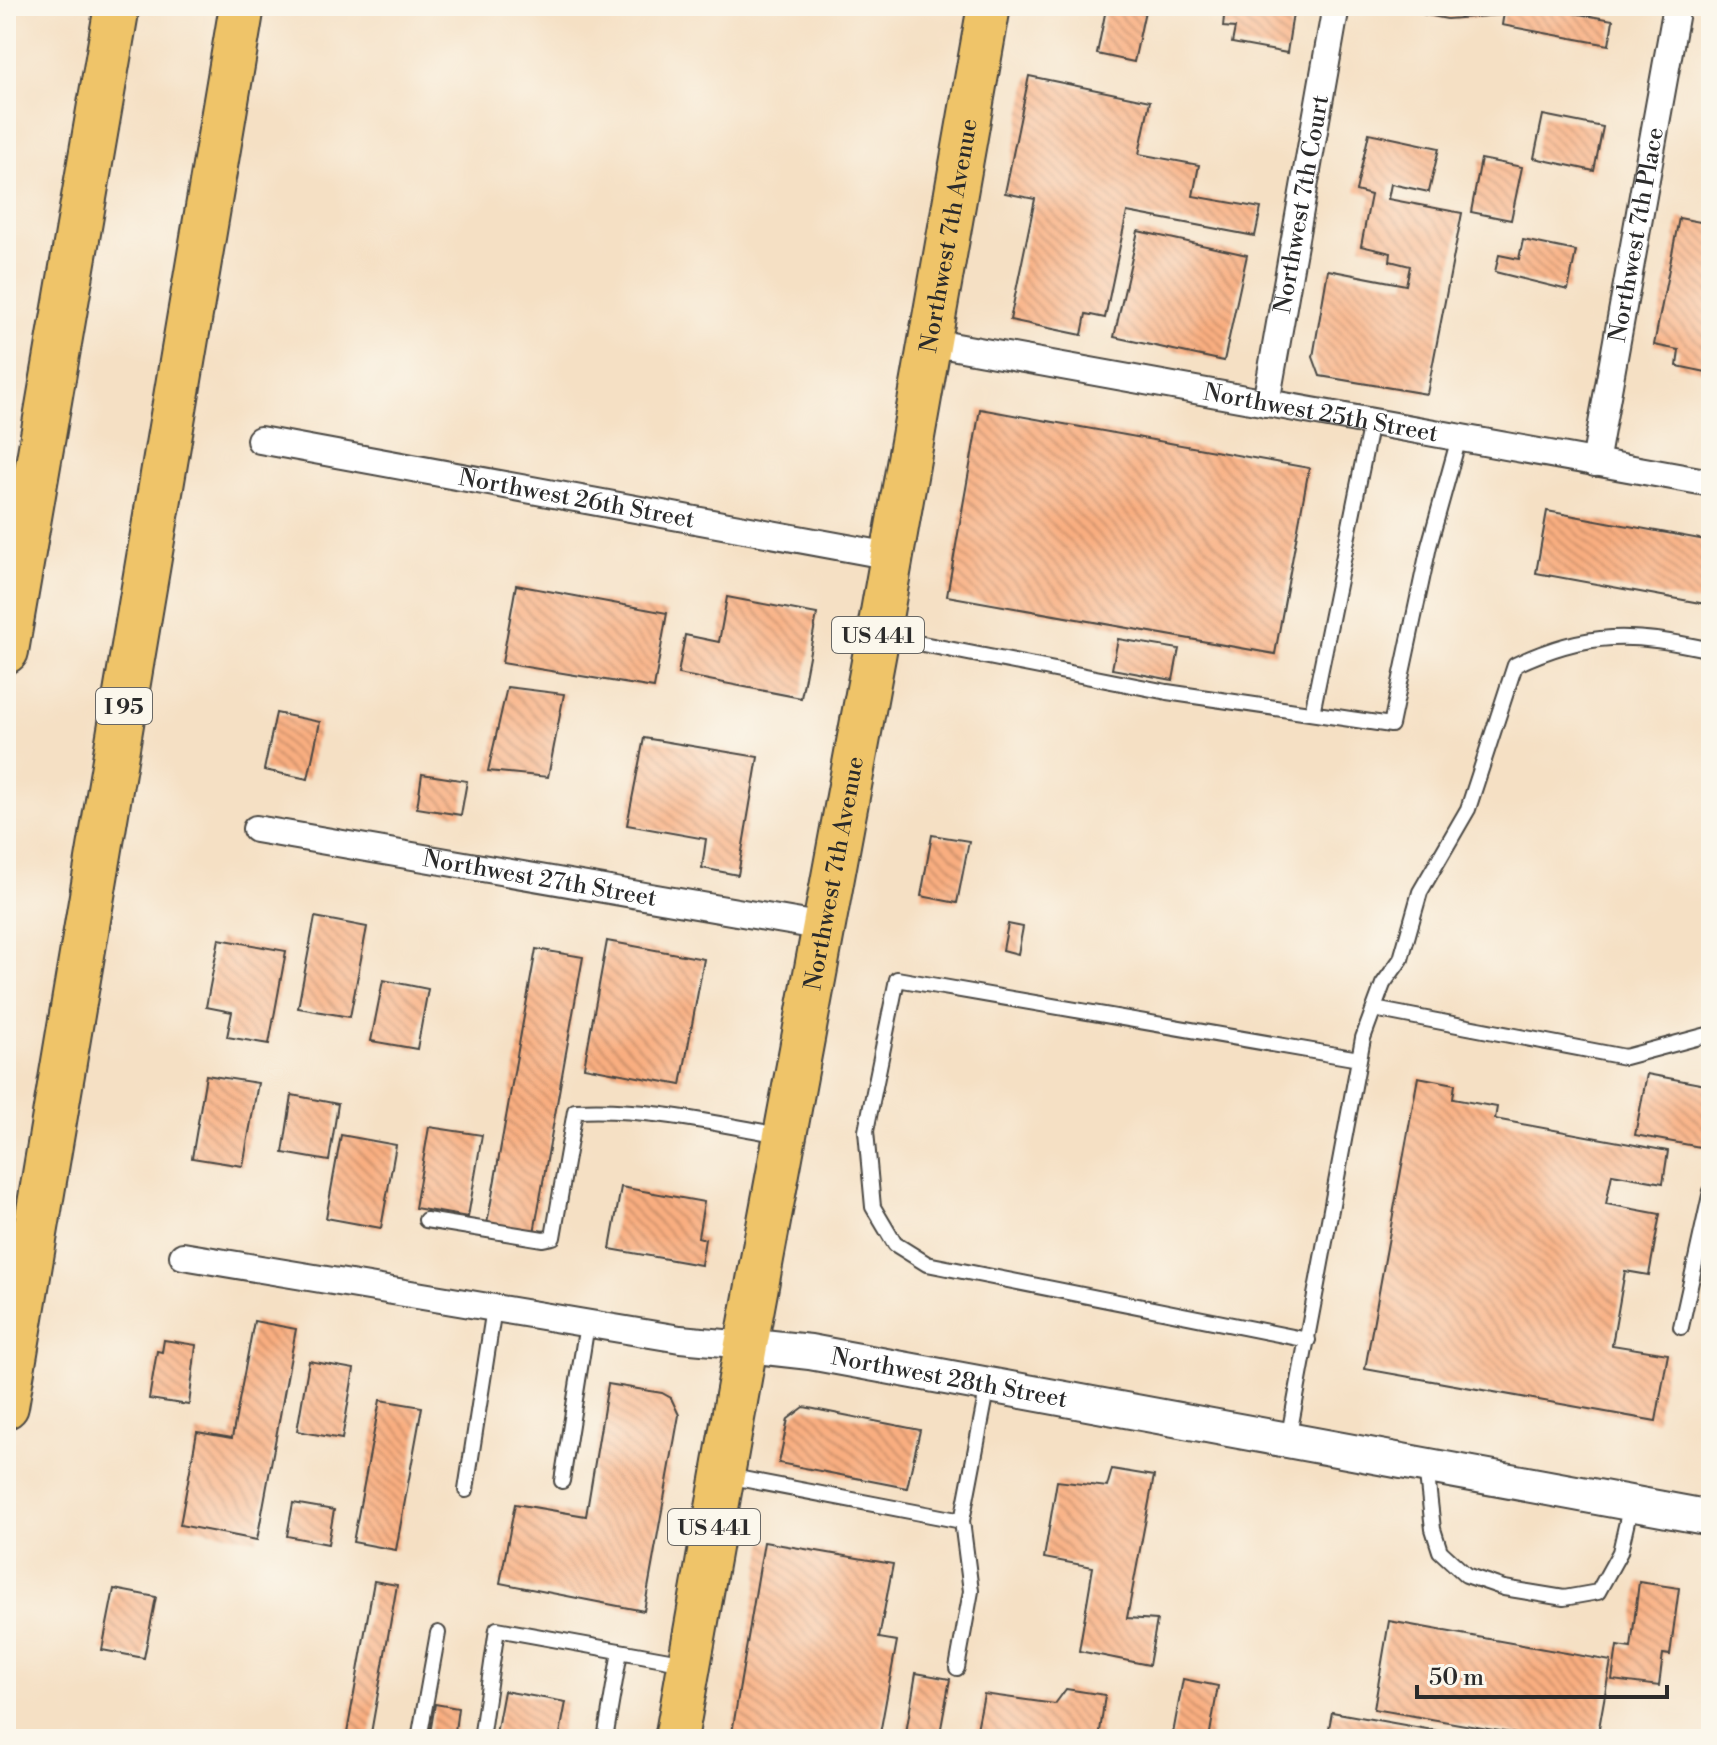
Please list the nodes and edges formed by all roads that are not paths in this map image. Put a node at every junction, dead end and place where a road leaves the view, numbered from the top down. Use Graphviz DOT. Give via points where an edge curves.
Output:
graph roads {
  1 [pos="117,6"];
  2 [pos="242,6"];
  3 [pos="989,6"];
  4 [pos="1336,6"];
  5 [pos="1677,6"];
  6 [pos="929,342"];
  7 [pos="1266,403"];
  8 [pos="1371,422"];
  9 [pos="1459,438"];
  10 [pos="260,440"];
  11 [pos="1595,463"];
  12 [pos="1711,483"];
  13 [pos="891,556"];
  14 [pos="878,635"];
  15 [pos="1711,650"];
  16 [pos="6,651"];
  17 [pos="1312,713"];
  18 [pos="256,829"];
  19 [pos="824,927"];
  20 [pos="1374,1009"];
  21 [pos="1711,1034"];
  22 [pos="1359,1059"];
  23 [pos="785,1135"];
  24 [pos="1711,1191"];
  25 [pos="426,1220"];
  26 [pos="183,1256"];
  27 [pos="494,1308"];
  28 [pos="587,1324"];
  29 [pos="1681,1327"];
  30 [pos="1308,1340"];
  31 [pos="746,1345"];
  32 [pos="988,1385"];
  33 [pos="6,1406"];
  34 [pos="1288,1440"];
  35 [pos="1426,1466"];
  36 [pos="723,1475"];
  37 [pos="562,1481"];
  38 [pos="466,1490"];
  39 [pos="1631,1504"];
  40 [pos="1711,1518"];
  41 [pos="962,1521"];
  42 [pos="438,1633"];
  43 [pos="620,1651"];
  44 [pos="690,1664"];
  45 [pos="957,1668"];
  46 [pos="419,1739"];
  47 [pos="481,1739"];
  48 [pos="605,1739"];
  49 [pos="676,1739"];
  1 -- 16 [label="highway"];
  2 -- 33 [label="highway, I 95"];
  3 -- 6 [label="main road, Northwest 7th Avenue / US 441"];
  4 -- 7 [label="street, Northwest 7th Court"];
  5 -- 11 [label="street, Northwest 7th Place"];
  6 -- 7 [label="street, Northwest 25th Street"];
  6 -- 13 [label="main road, Northwest 7th Avenue / US 441"];
  7 -- 8 [label="street, Northwest 25th Street"];
  8 -- 9 [label="street, Northwest 25th Street"];
  8 -- 17 [label="lane"];
  9 -- 11 [label="street, Northwest 25th Street"];
  9 -- 17 [label="lane" via="1429,546 1391,725"];
  10 -- 13 [label="street, Northwest 26th Street"];
  11 -- 12 [label="street, Northwest 25th Street"];
  13 -- 14 [label="main road, Northwest 7th Avenue / US 441"];
  14 -- 17 [label="lane" via="1167,692"];
  14 -- 19 [label="main road, Northwest 7th Avenue / US 441"];
  15 -- 20 [label="lane" via="1659,639 1605,637 1544,651 1515,665 1468,809 1420,892 1401,959"];
  18 -- 19 [label="street, Northwest 27th Street"];
  19 -- 23 [label="main road, Northwest 7th Avenue / US 441"];
  20 -- 21 [label="lane" via="1625,1057"];
  20 -- 22 [label="lane"];
  22 -- 30 [label="lane"];
  22 -- 30 [label="lane" via="897,979 866,1131 873,1207 895,1244 927,1264"];
  23 -- 25 [label="lane" via="601,1109 575,1111 553,1237"];
  23 -- 31 [label="main road, Northwest 7th Avenue / US 441"];
  24 -- 29 [label="lane"];
  26 -- 27 [label="street, Northwest 28th Street"];
  27 -- 28 [label="street, Northwest 28th Street"];
  27 -- 38 [label="lane"];
  28 -- 31 [label="street, Northwest 28th Street"];
  28 -- 37 [label="lane"];
  30 -- 34 [label="lane"];
  31 -- 32 [label="street, Northwest 28th Street"];
  31 -- 36 [label="main road, Northwest 7th Avenue / US 441"];
  32 -- 34 [label="street, Northwest 28th Street"];
  32 -- 41 [label="lane"];
  34 -- 35 [label="street, Northwest 28th Street"];
  35 -- 39 [label="street, Northwest 28th Street"];
  35 -- 39 [label="lane" via="1440,1551 1466,1575 1504,1588 1564,1598 1598,1592 1620,1552"];
  36 -- 41 [label="lane"];
  36 -- 44 [label="main road, Northwest 7th Avenue / US 441"];
  39 -- 40 [label="street, Northwest 28th Street"];
  41 -- 45 [label="lane" via="971,1591"];
  42 -- 46 [label="lane"];
  43 -- 44 [label="lane"];
  43 -- 47 [label="lane" via="497,1629"];
  43 -- 48 [label="lane"];
  44 -- 49 [label="main road, Northwest 7th Avenue / US 441"];
}
